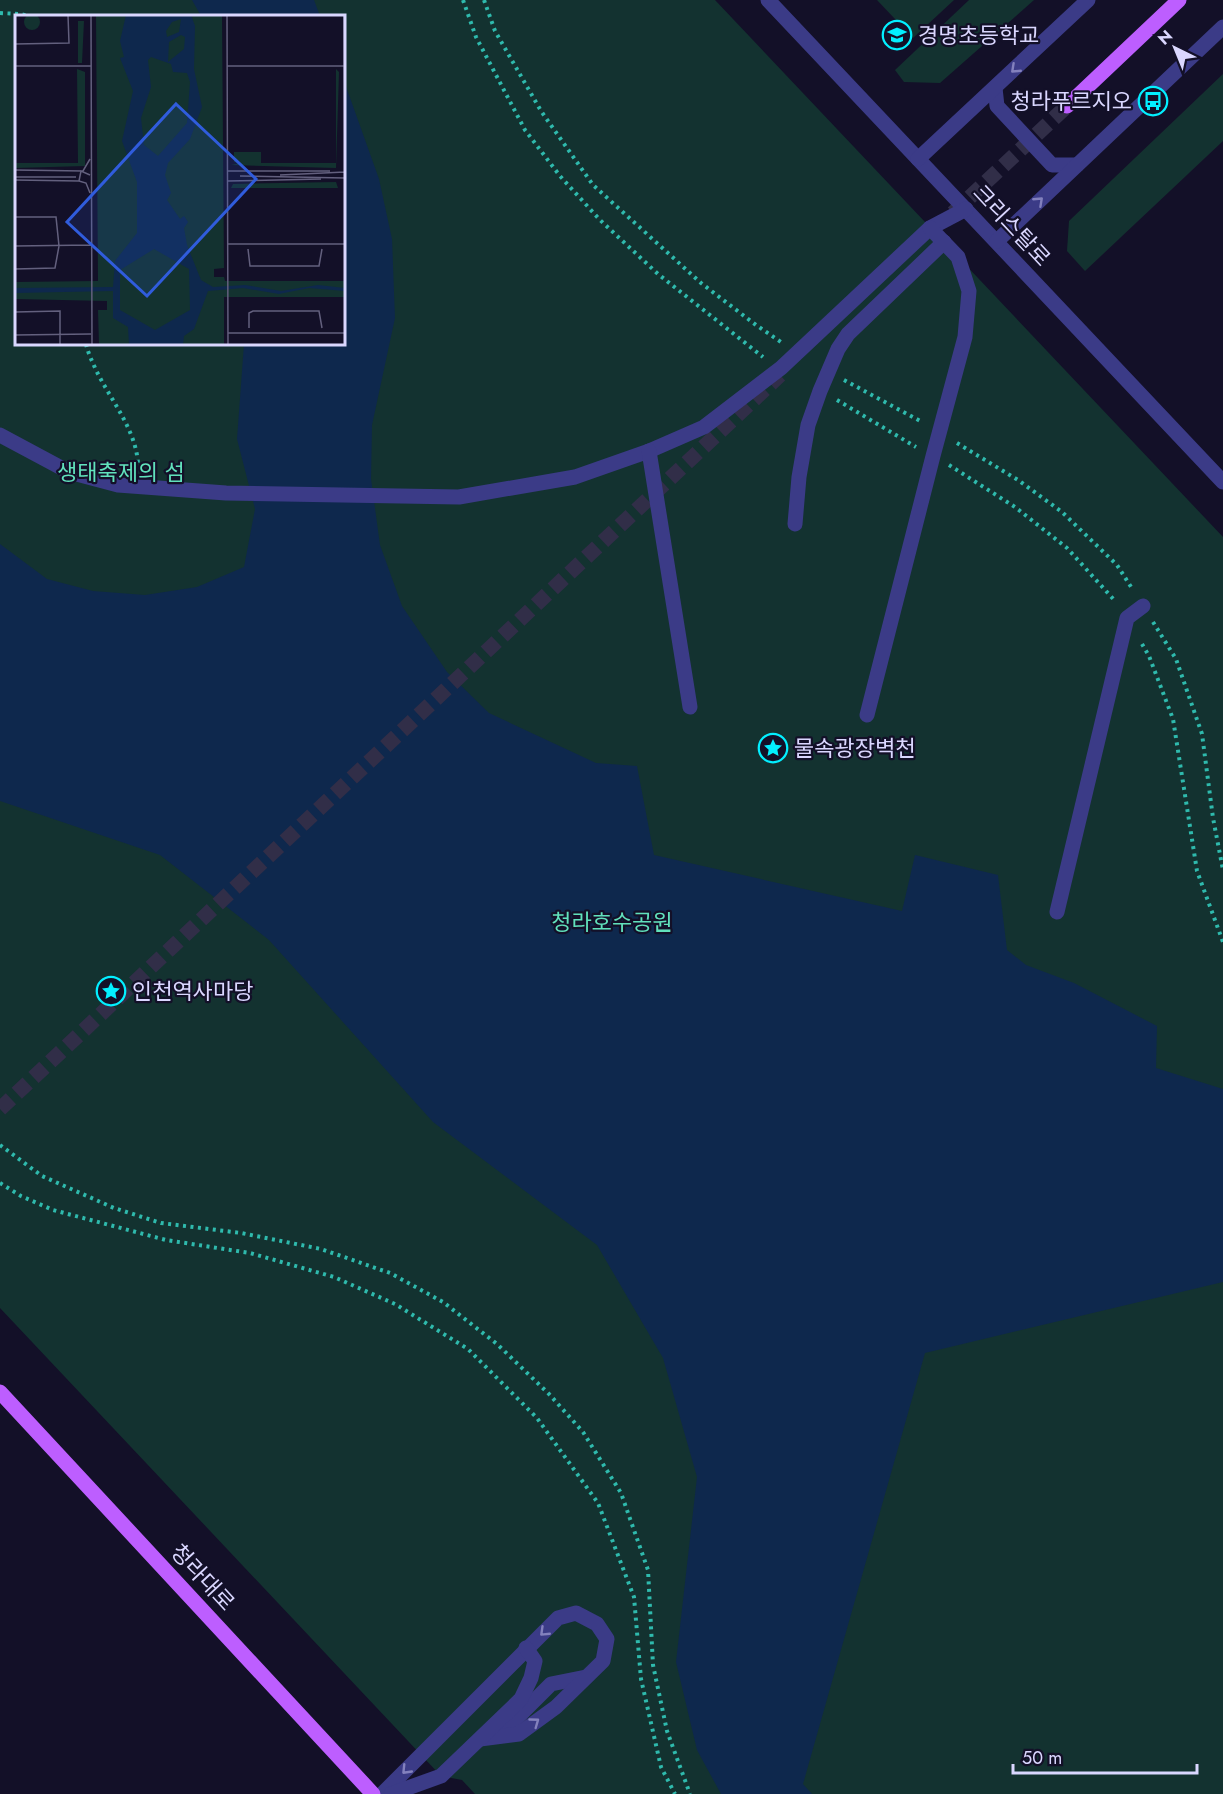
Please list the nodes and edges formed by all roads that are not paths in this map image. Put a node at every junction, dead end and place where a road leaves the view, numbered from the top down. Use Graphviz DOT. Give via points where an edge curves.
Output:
graph roads {
  1 [pos="768,0"];
  2 [pos="1088,0"];
  3 [pos="1179,0"];
  4 [pos="1223,27"];
  5 [pos="995,88"];
  6 [pos="1067,106"];
  7 [pos="918,159"];
  8 [pos="1077,165"];
  9 [pos="966,208"];
  10 [pos="930,228"];
  11 [pos="997,241"];
  12 [pos="944,242"];
  13 [pos="0,435"];
  14 [pos="649,451"];
  15 [pos="1223,482"];
  16 [pos="795,524"];
  17 [pos="1143,606"];
  18 [pos="690,707"];
  19 [pos="867,715"];
  20 [pos="1057,912"];
  21 [pos="0,1392"];
  22 [pos="6,1401"];
  23 [pos="526,1648"];
  24 [pos="480,1738"];
  25 [pos="373,1794"];
  26 [pos="382,1794"];
  27 [pos="391,1794"];
  1 -- 7 [label="street, 크리스탈로"];
  2 -- 5 [label="street, one-way"];
  3 -- 6 [label="main road"];
  4 -- 8 [label="street"];
  5 -- 7 [label="street"];
  5 -- 8 [label="street" via="997,106 1052,165"];
  7 -- 9 [label="street, 크리스탈로"];
  11 -- 8 [label="street, one-way"];
  9 -- 10 [label="street"];
  9 -- 11 [label="street, 크리스탈로"];
  10 -- 12 [label="street"];
  10 -- 14 [label="street" via="781,368 704,427"];
  11 -- 15 [label="street, 크리스탈로"];
  12 -- 16 [label="street" via="848,334 838,349 808,425"];
  12 -- 19 [label="street" via="958,257 969,291 965,337"];
  13 -- 14 [label="street" via="69,472 118,485 226,493 459,497 575,477"];
  14 -- 18 [label="street"];
  17 -- 20 [label="street" via="1126,618"];
  21 -- 22 [label="main road, 청라대로"];
  22 -- 25 [label="main road, 청라대로"];
  23 -- 24 [label="street" via="535,1661 521,1700"];
  24 -- 23 [label="street, one-way" via="519,1734 556,1707 603,1661 607,1639 597,1624 576,1613 558,1618"];
  23 -- 26 [label="street, one-way"];
  24 -- 27 [label="street" via="441,1776"];
}
